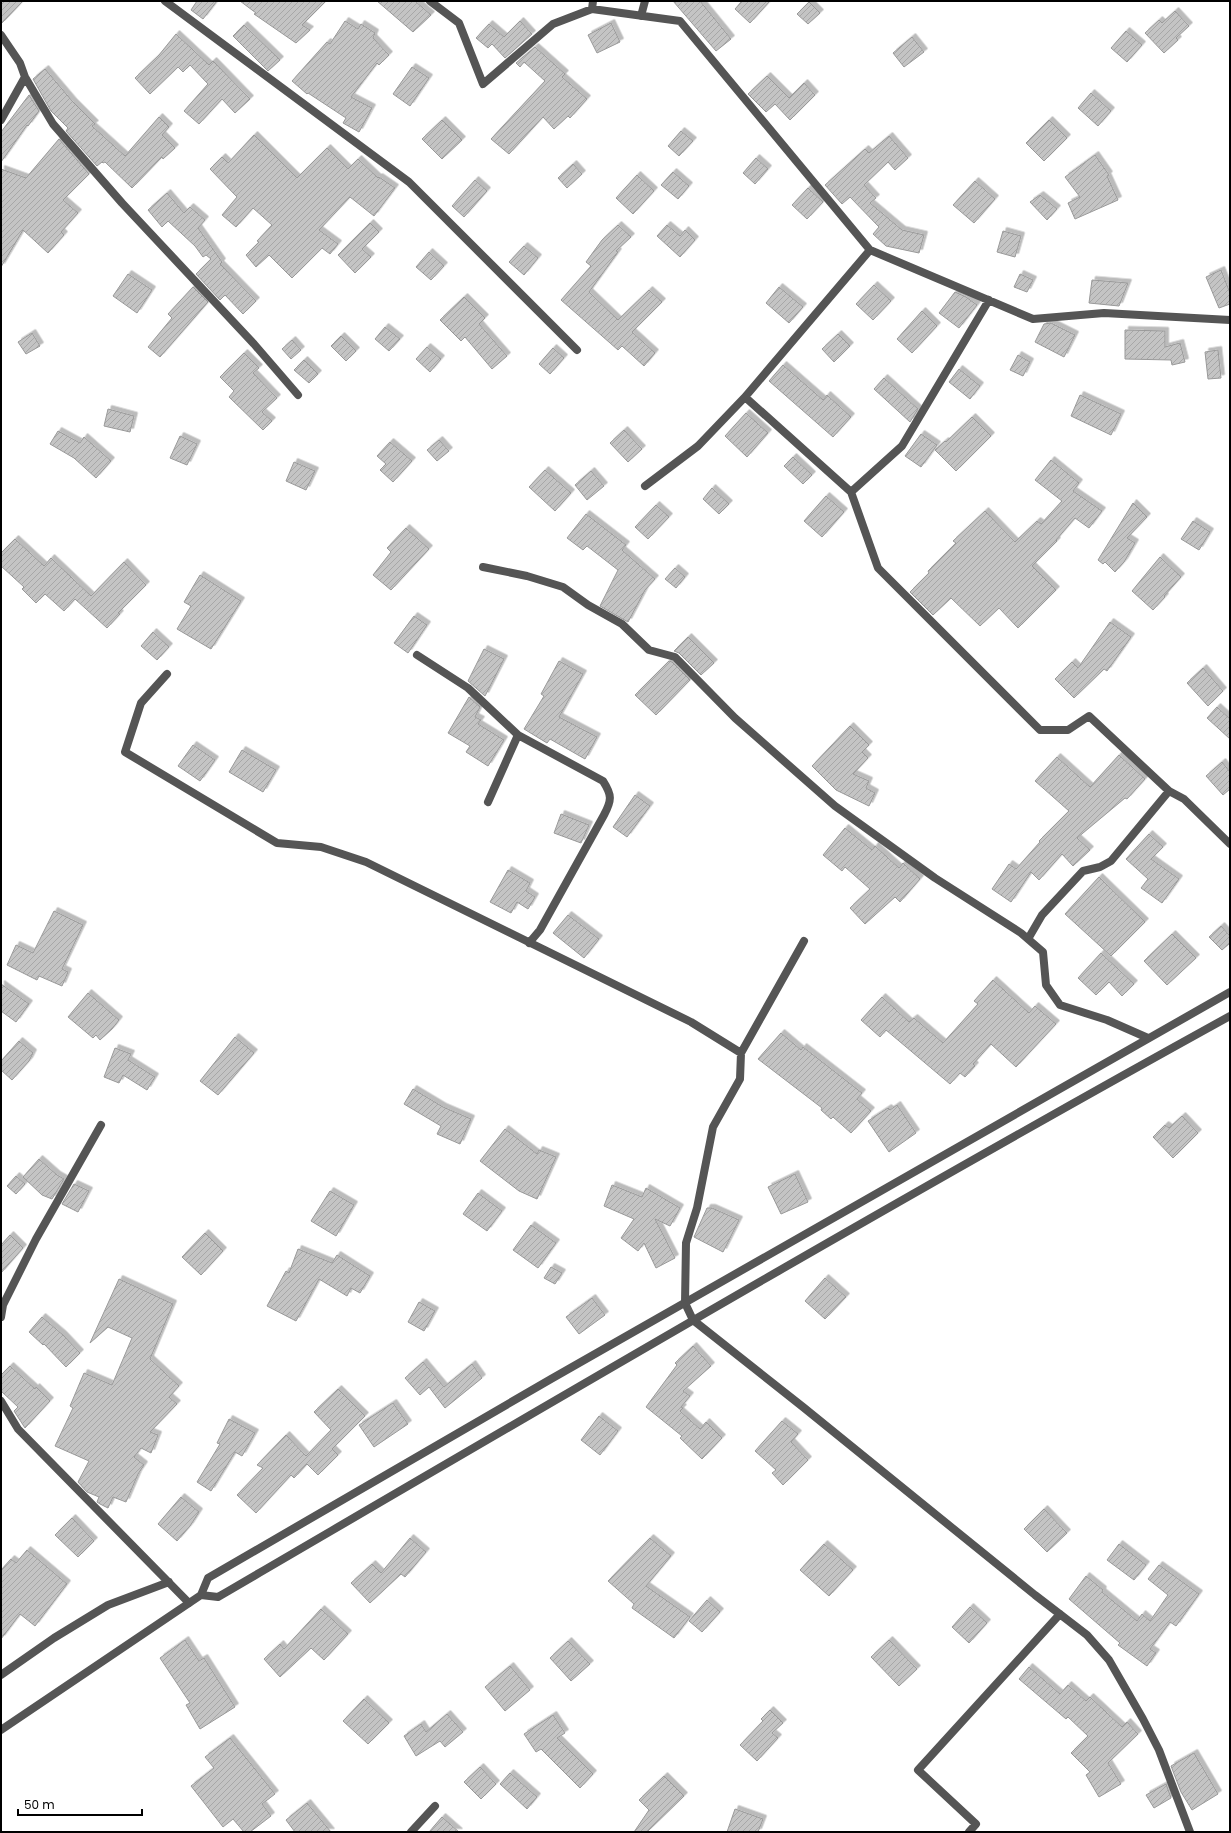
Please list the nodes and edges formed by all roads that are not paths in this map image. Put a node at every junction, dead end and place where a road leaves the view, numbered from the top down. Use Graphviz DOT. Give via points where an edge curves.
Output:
graph roads {
  1 [pos="165,1"];
  2 [pos="430,1"];
  3 [pos="645,1"];
  4 [pos="593,5"];
  5 [pos="642,16"];
  6 [pos="1,36"];
  7 [pos="25,77"];
  8 [pos="1,120"];
  9 [pos="870,250"];
  10 [pos="989,300"];
  11 [pos="1230,320"];
  12 [pos="578,350"];
  13 [pos="298,395"];
  14 [pos="745,397"];
  15 [pos="646,486"];
  16 [pos="851,492"];
  17 [pos="483,567"];
  18 [pos="417,655"];
  19 [pos="166,674"];
  20 [pos="518,735"];
  21 [pos="1169,791"];
  22 [pos="488,802"];
  23 [pos="1230,844"];
  24 [pos="1028,939"];
  25 [pos="804,941"];
  26 [pos="529,943"];
  27 [pos="1230,992"];
  28 [pos="1230,1016"];
  29 [pos="1148,1038"];
  30 [pos="741,1053"];
  31 [pos="101,1125"];
  32 [pos="686,1303"];
  33 [pos="1,1317"];
  34 [pos="694,1320"];
  35 [pos="1,1400"];
  36 [pos="169,1582"];
  37 [pos="201,1595"];
  38 [pos="189,1603"];
  39 [pos="1060,1614"];
  40 [pos="1,1675"];
  41 [pos="1,1730"];
  42 [pos="435,1806"];
  43 [pos="412,1832"];
  44 [pos="969,1832"];
  45 [pos="1190,1832"];
  1 -- 12 [label="street" via="409,182"];
  2 -- 4 [label="street" via="459,23 483,84 553,24"];
  3 -- 5 [label="street"];
  4 -- 5 [label="street"];
  5 -- 9 [label="street" via="680,21"];
  6 -- 7 [label="street" via="20,63"];
  7 -- 8 [label="street"];
  7 -- 13 [label="street" via="53,124"];
  9 -- 10 [label="street"];
  9 -- 14 [label="street"];
  10 -- 11 [label="street" via="1033,319 1104,313"];
  10 -- 16 [label="street" via="902,446"];
  14 -- 15 [label="street" via="698,446"];
  14 -- 16 [label="street"];
  16 -- 21 [label="street" via="878,568 1040,730 1068,730 1089,716"];
  17 -- 24 [label="street" via="564,587 588,605 622,624 649,650 675,657 734,718 835,806 935,878"];
  18 -- 20 [label="street" via="468,688"];
  19 -- 26 [label="street" via="141,703 125,752 277,843 321,847 366,862"];
  20 -- 22 [label="street"];
  20 -- 26 [label="street" via="603,781 610,793 609,805 604,815 540,930"];
  21 -- 23 [label="street" via="1184,799"];
  21 -- 24 [label="street" via="1111,861 1083,871 1042,915"];
  24 -- 29 [label="street" via="1042,952 1046,985 1060,1005 1107,1020"];
  25 -- 30 [label="street"];
  26 -- 30 [label="street" via="691,1022"];
  27 -- 29 [label="street"];
  28 -- 34 [label="street"];
  29 -- 32 [label="street"];
  30 -- 32 [label="street" via="740,1079 714,1127 697,1208 686,1243"];
  31 -- 33 [label="street" via="36,1240 3,1305"];
  32 -- 34 [label="street"];
  32 -- 37 [label="street" via="208,1578"];
  34 -- 37 [label="street" via="218,1597"];
  34 -- 39 [label="street"];
  35 -- 36 [label="street" via="18,1429"];
  36 -- 38 [label="street"];
  36 -- 40 [label="street" via="108,1605"];
  37 -- 38 [label="street"];
  38 -- 41 [label="street"];
  39 -- 44 [label="street" via="918,1770 976,1824"];
  39 -- 45 [label="street" via="1087,1635 1109,1660 1160,1750"];
  42 -- 43 [label="street"];
}
